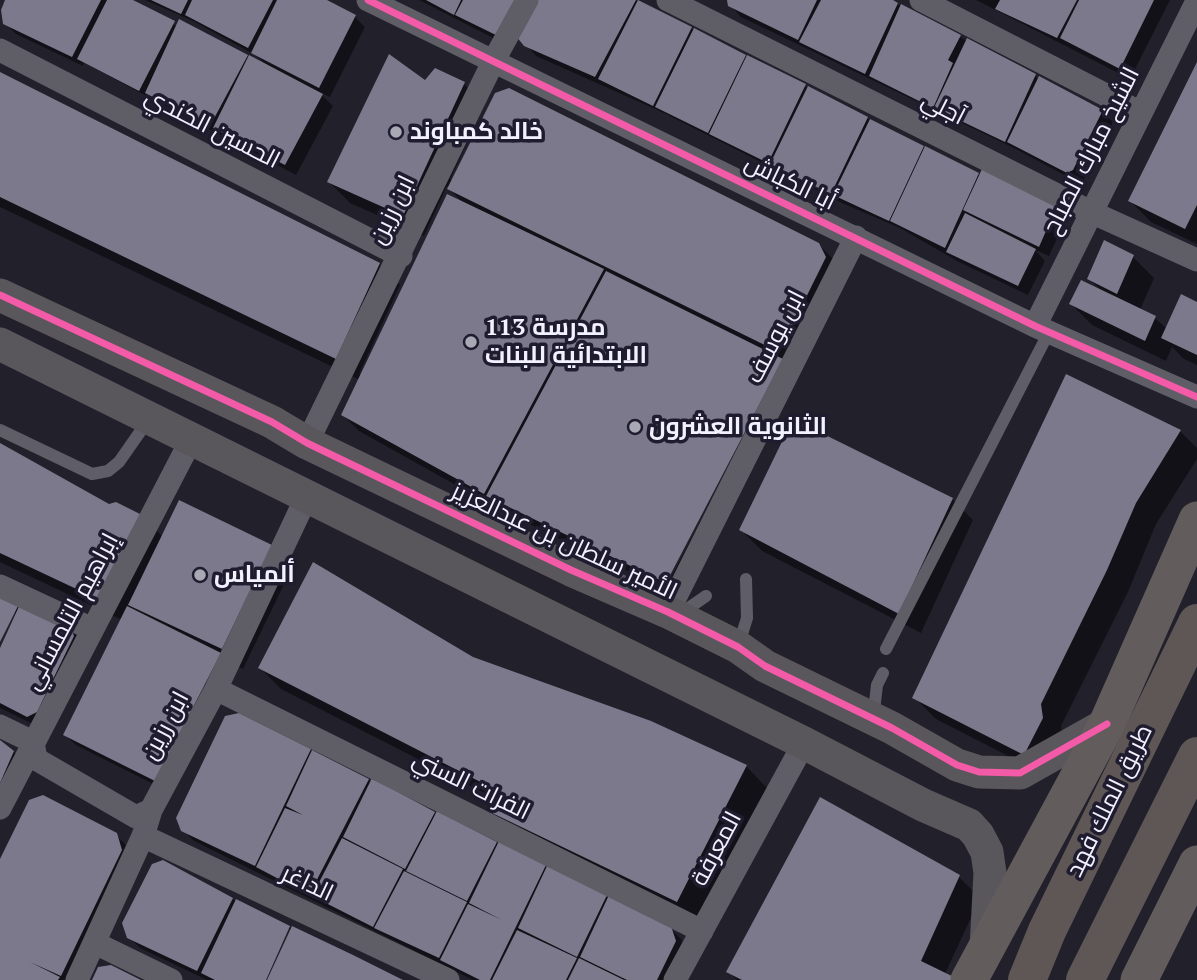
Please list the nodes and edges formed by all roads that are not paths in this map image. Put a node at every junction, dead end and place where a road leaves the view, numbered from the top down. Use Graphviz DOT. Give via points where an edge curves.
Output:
graph roads {
  1 [pos="527,0"];
  2 [pos="668,0"];
  3 [pos="921,0"];
  4 [pos="374,1"];
  5 [pos="1197,1"];
  6 [pos="703,8"];
  7 [pos="0,50"];
  8 [pos="494,60"];
  9 [pos="1141,113"];
  10 [pos="1091,212"];
  11 [pos="856,237"];
  12 [pos="401,256"];
  13 [pos="1197,260"];
  14 [pos="0,295"];
  15 [pos="1042,329"];
  16 [pos="0,344"];
  17 [pos="1197,397"];
  18 [pos="150,418"];
  19 [pos="0,430"];
  20 [pos="191,440"];
  21 [pos="307,443"];
  22 [pos="306,498"];
  23 [pos="1197,520"];
  24 [pos="746,579"];
  25 [pos="0,586"];
  26 [pos="706,596"];
  27 [pos="672,614"];
  28 [pos="1197,623"];
  29 [pos="92,629"];
  30 [pos="738,647"];
  31 [pos="886,649"];
  32 [pos="883,673"];
  33 [pos="216,689"];
  34 [pos="1107,724"];
  35 [pos="0,726"];
  36 [pos="892,728"];
  37 [pos="33,742"];
  38 [pos="804,743"];
  39 [pos="1197,756"];
  40 [pos="957,765"];
  41 [pos="928,806"];
  42 [pos="0,808"];
  43 [pos="151,810"];
  44 [pos="143,836"];
  45 [pos="1192,885"];
  46 [pos="702,931"];
  47 [pos="95,943"];
  48 [pos="986,948"];
  49 [pos="76,980"];
  50 [pos="171,980"];
  51 [pos="448,980"];
  52 [pos="675,980"];
  53 [pos="969,980"];
  54 [pos="1027,980"];
  55 [pos="1084,980"];
  56 [pos="1139,980"];
  1 -- 8 [label="street, ابن رزين"];
  2 -- 6 [label="street, آجلي"];
  3 -- 9 [label="street"];
  4 -- 8 [label="street, أبا الكباش"];
  5 -- 9 [label="street, الشيخ مبارك الصباح"];
  6 -- 10 [label="street, آجلي"];
  7 -- 12 [label="street, الحسين الكندي"];
  8 -- 11 [label="street, أبا الكباش"];
  8 -- 12 [label="street, ابن رزين"];
  9 -- 10 [label="street, الشيخ مبارك الصباح"];
  10 -- 13 [label="street, آجلي"];
  10 -- 15 [label="street, الشيخ مبارك الصباح"];
  11 -- 15 [label="street, أبا الكباش"];
  11 -- 27 [label="street, ابن يوسف"];
  12 -- 21 [label="street, ابن رزين"];
  14 -- 21 [label="street, الأمير سلطان بن عبدالعزيز" via="272,422"];
  15 -- 17 [label="street, أبا الكباش"];
  15 -- 31 [label="lane"];
  16 -- 18 [label="street"];
  18 -- 19 [label="lane" via="119,461 107,471 92,474"];
  18 -- 20 [label="street"];
  20 -- 22 [label="street"];
  20 -- 29 [label="street, إبراهيم التلمساني"];
  21 -- 27 [label="street, الأمير سلطان بن عبدالعزيز"];
  22 -- 33 [label="street, ابن رزين"];
  22 -- 38 [label="street"];
  23 -- 34 [label="main road"];
  24 -- 30 [label="lane" via="747,618"];
  25 -- 29 [label="street"];
  26 -- 27 [label="lane"];
  27 -- 30 [label="street, الأمير سلطان بن عبدالعزيز"];
  28 -- 54 [label="highway, طريق الملك فهد"];
  29 -- 37 [label="street, إبراهيم التلمساني"];
  30 -- 36 [label="street, الأمير سلطان بن عبدالعزيز" via="765,666"];
  32 -- 36 [label="lane" via="874,712"];
  33 -- 43 [label="street, ابن رزين"];
  33 -- 46 [label="street, الفرات السني"];
  34 -- 40 [label="street, الأمير سلطان بن عبدالعزيز" via="1020,773 979,772"];
  34 -- 48 [label="main road"];
  35 -- 37 [label="street"];
  36 -- 40 [label="street, الأمير سلطان بن عبدالعزيز"];
  37 -- 42 [label="street, إبراهيم التلمساني"];
  37 -- 43 [label="street" via="36,759 136,817"];
  38 -- 41 [label="street"];
  38 -- 46 [label="street, المعرفة"];
  39 -- 55 [label="highway"];
  40 -- 41 [label="street" via="970,779 969,791 959,800"];
  41 -- 48 [label="street" via="969,825 987,852"];
  43 -- 44 [label="street, ابن رزين"];
  44 -- 47 [label="street, ابن رزين"];
  44 -- 51 [label="street, الداغر"];
  45 -- 56 [label="main road"];
  46 -- 52 [label="street, المعرفة"];
  47 -- 49 [label="street, ابن رزين"];
  47 -- 50 [label="street"];
  48 -- 53 [label="main road"];
}
